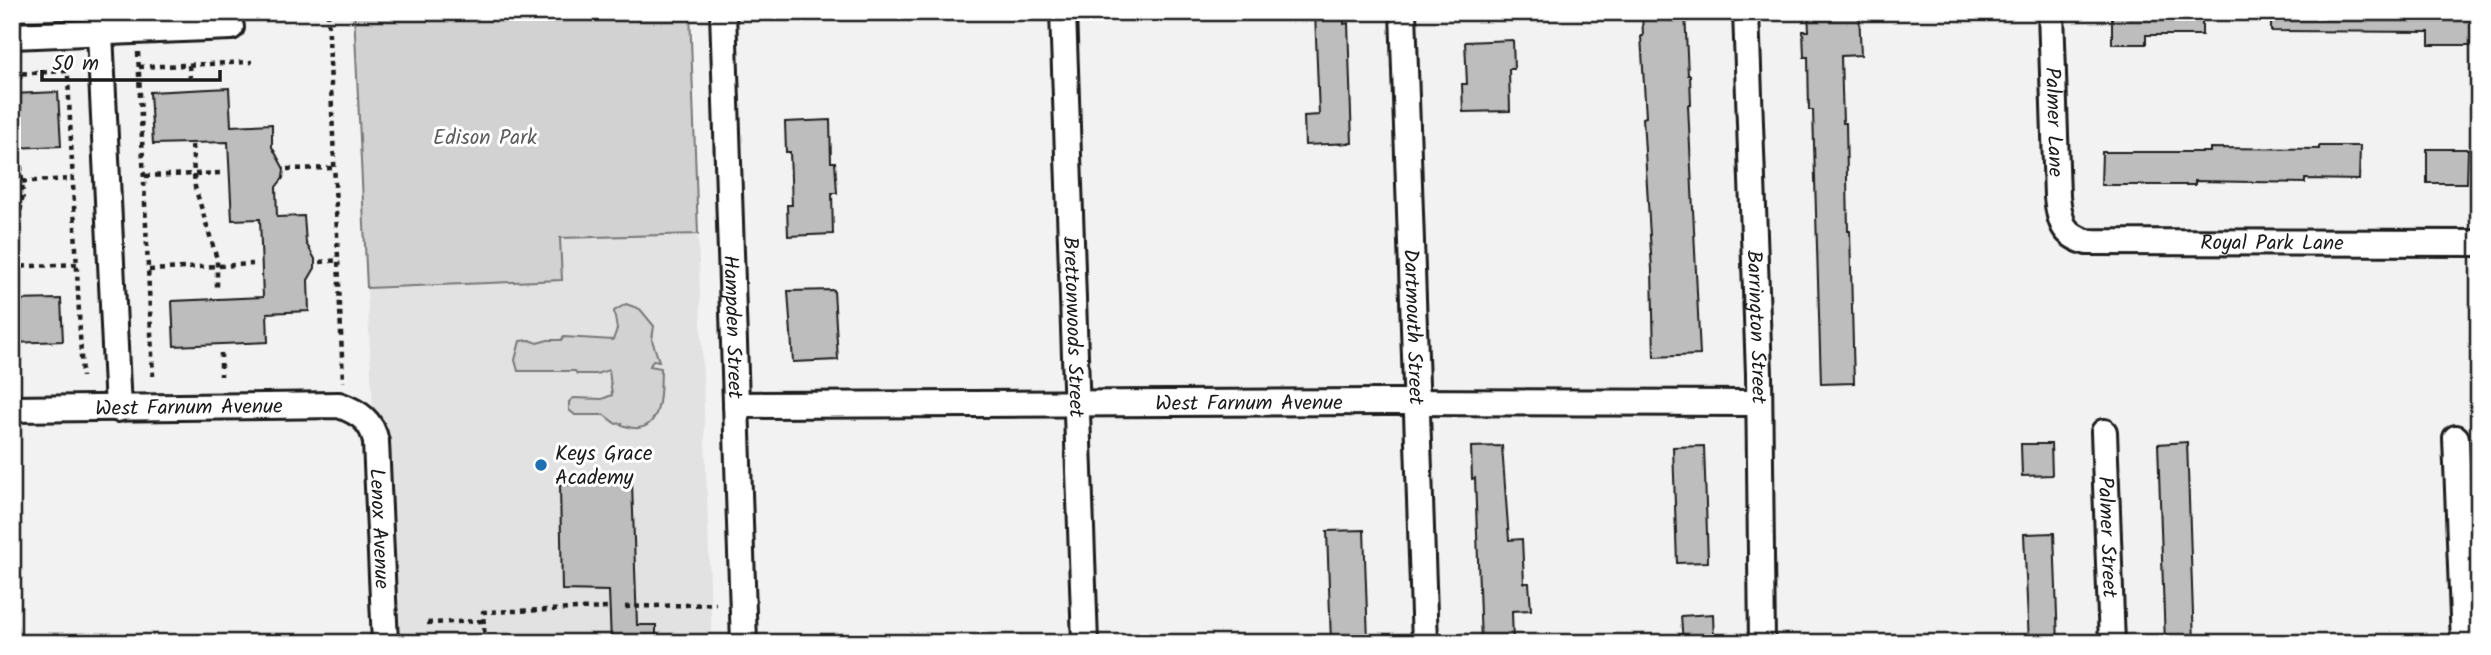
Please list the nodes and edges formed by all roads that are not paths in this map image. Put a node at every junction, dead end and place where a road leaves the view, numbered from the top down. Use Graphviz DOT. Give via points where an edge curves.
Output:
graph roads {
  1 [pos="723,12"];
  2 [pos="1063,12"];
  3 [pos="1403,12"];
  4 [pos="1746,12"];
  5 [pos="2051,12"];
  6 [pos="100,22"];
  7 [pos="231,27"];
  8 [pos="12,36"];
  9 [pos="2067,232"];
  10 [pos="2479,243"];
  11 [pos="1416,402"];
  12 [pos="1077,403"];
  13 [pos="1759,403"];
  14 [pos="736,405"];
  15 [pos="12,409"];
  16 [pos="118,409"];
  17 [pos="362,416"];
  18 [pos="2104,432"];
  19 [pos="2456,438"];
  20 [pos="385,643"];
  21 [pos="744,643"];
  22 [pos="1085,643"];
  23 [pos="1425,643"];
  24 [pos="1762,643"];
  25 [pos="2112,643"];
  26 [pos="2464,643"];
  1 -- 14 [label="street, Hampden Street"];
  2 -- 12 [label="street, Brettonwoods Street"];
  3 -- 11 [label="street, Dartmouth Street"];
  4 -- 13 [label="street, Barrington Street"];
  5 -- 9 [label="street, Palmer Lane" via="2057,197"];
  6 -- 7 [label="street"];
  6 -- 8 [label="street"];
  6 -- 16 [label="street"];
  9 -- 10 [label="street, Royal Park Lane" via="2087,242"];
  11 -- 12 [label="street, West Farnum Avenue"];
  11 -- 13 [label="street, West Farnum Avenue"];
  11 -- 23 [label="street, Dartmouth Street"];
  12 -- 14 [label="street, West Farnum Avenue"];
  12 -- 22 [label="street, Brettonwoods Street"];
  13 -- 24 [label="street, Barrington Street"];
  14 -- 21 [label="street, Hampden Street"];
  15 -- 16 [label="street, West Farnum Avenue"];
  16 -- 17 [label="street, West Farnum Avenue" via="339,405"];
  17 -- 20 [label="street, Lenox Avenue" via="376,442"];
  18 -- 25 [label="street, Palmer Street"];
  19 -- 26 [label="street"];
}
